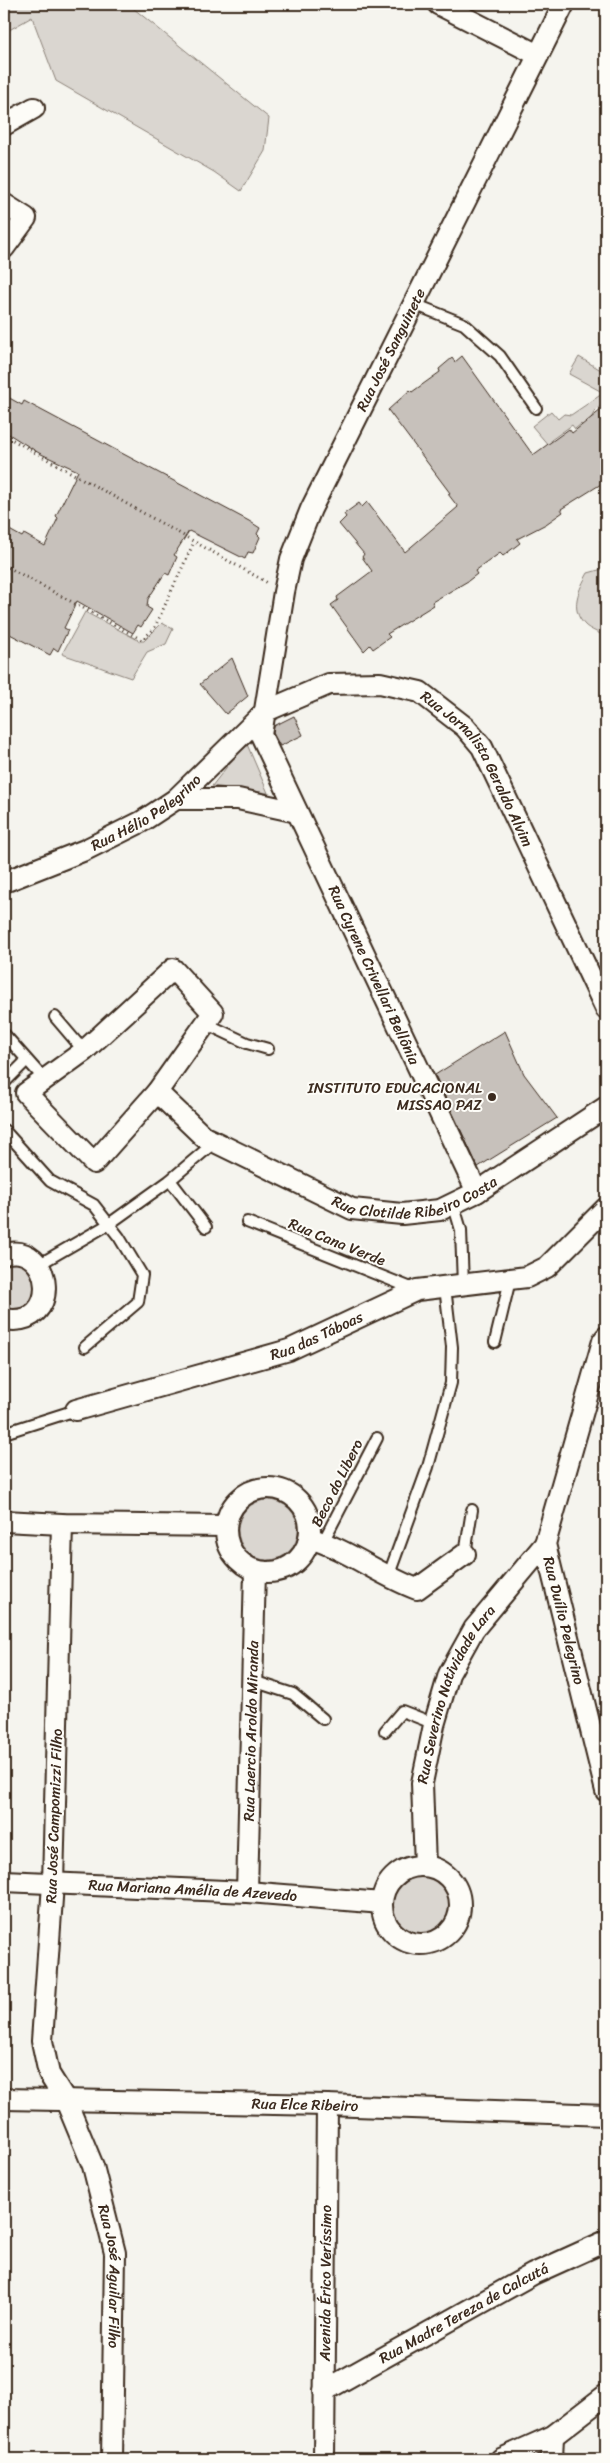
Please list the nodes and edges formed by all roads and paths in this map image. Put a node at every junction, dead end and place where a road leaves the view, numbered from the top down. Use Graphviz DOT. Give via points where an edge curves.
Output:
graph roads {
  1 [pos="438,4"];
  2 [pos="564,4"];
  3 [pos="538,55"];
  4 [pos="34,108"];
  5 [pos="4,124"];
  6 [pos="4,204"];
  7 [pos="4,248"];
  8 [pos="414,304"];
  9 [pos="536,408"];
  10 [pos="4,435"];
  11 [pos="194,542"];
  12 [pos="4,565"];
  13 [pos="284,592"];
  14 [pos="266,711"];
  15 [pos="176,799"];
  16 [pos="297,812"];
  17 [pos="4,882"];
  18 [pos="604,996"];
  19 [pos="55,1017"];
  20 [pos="207,1024"];
  21 [pos="4,1037"];
  22 [pos="268,1049"];
  23 [pos="84,1051"];
  24 [pos="27,1060"];
  25 [pos="44,1079"];
  26 [pos="6,1081"];
  27 [pos="158,1092"];
  28 [pos="606,1107"];
  29 [pos="4,1130"];
  30 [pos="215,1142"];
  31 [pos="170,1180"];
  32 [pos="477,1192"];
  33 [pos="453,1203"];
  34 [pos="606,1208"];
  35 [pos="247,1222"];
  36 [pos="109,1224"];
  37 [pos="206,1227"];
  38 [pos="4,1254"];
  39 [pos="38,1265"];
  40 [pos="510,1280"];
  41 [pos="454,1286"];
  42 [pos="417,1290"];
  43 [pos="4,1319"];
  44 [pos="606,1337"];
  45 [pos="495,1342"];
  46 [pos="85,1347"];
  47 [pos="76,1410"];
  48 [pos="4,1433"];
  49 [pos="377,1438"];
  50 [pos="472,1510"];
  51 [pos="4,1521"];
  52 [pos="62,1524"];
  53 [pos="225,1526"];
  54 [pos="316,1540"];
  55 [pos="545,1544"];
  56 [pos="465,1554"];
  57 [pos="255,1570"];
  58 [pos="388,1577"];
  59 [pos="253,1681"];
  60 [pos="323,1719"];
  61 [pos="434,1724"];
  62 [pos="386,1731"];
  63 [pos="606,1791"];
  64 [pos="425,1866"];
  65 [pos="4,1881"];
  66 [pos="53,1884"];
  67 [pos="247,1892"];
  68 [pos="382,1902"];
  69 [pos="4,2099"];
  70 [pos="66,2101"];
  71 [pos="327,2105"];
  72 [pos="606,2115"];
  73 [pos="606,2241"];
  74 [pos="324,2390"];
  75 [pos="606,2395"];
  76 [pos="553,2436"];
  77 [pos="112,2459"];
  78 [pos="324,2459"];
  79 [pos="500,2459"];
  80 [pos="552,2459"];
  1 -- 3 [label="street"];
  2 -- 3 [label="street, Rua José Sanguinete"];
  3 -- 8 [label="street, Rua José Sanguinete"];
  4 -- 5 [label="street"];
  6 -- 7 [label="street" via="26,218"];
  8 -- 9 [label="lane" via="464,324 500,356"];
  8 -- 13 [label="street, Rua José Sanguinete" via="311,509 291,559"];
  10 -- 11 [label="path"];
  11 -- 12 [label="path" via="154,629 142,640"];
  11 -- 13 [label="path"];
  13 -- 14 [label="street, Rua José Sanguinete"];
  14 -- 15 [label="street, Rua Hélio Pelegrino"];
  14 -- 16 [label="street, Rua Cyrene Crivellari Bellônia" via="261,735"];
  14 -- 18 [label="street, Rua Jornalista Geraldo Alvim" via="329,684 380,683 420,692 465,727 482,747"];
  15 -- 16 [label="street" via="238,799"];
  15 -- 17 [label="street, Rua Hélio Pelegrino" via="141,822 85,850"];
  16 -- 32 [label="street, Rua Cyrene Crivellari Bellônia"];
  19 -- 23 [label="lane"];
  20 -- 22 [label="lane"];
  20 -- 23 [label="street" via="213,1013 173,969"];
  20 -- 27 [label="street"];
  21 -- 24 [label="lane"];
  23 -- 25 [label="street"];
  24 -- 25 [label="lane"];
  24 -- 26 [label="lane"];
  25 -- 27 [label="street" via="26,1093 94,1163"];
  27 -- 30 [label="street, Rua Clotilde Ribeiro Costa" via="204,1136"];
  28 -- 32 [label="street, Rua Clotilde Ribeiro Costa"];
  29 -- 36 [label="lane" via="50,1180 94,1205"];
  30 -- 31 [label="lane"];
  30 -- 33 [label="street, Rua Clotilde Ribeiro Costa" via="352,1209 402,1214 440,1210"];
  31 -- 36 [label="lane"];
  31 -- 37 [label="lane"];
  32 -- 33 [label="street, Rua Clotilde Ribeiro Costa"];
  33 -- 41 [label="lane" via="461,1230"];
  34 -- 40 [label="street, Rua das Táboas" via="547,1267 527,1277"];
  35 -- 42 [label="lane, Rua Cana Verde"];
  36 -- 39 [label="lane"];
  36 -- 46 [label="lane" via="142,1275 138,1302"];
  38 -- 39 [label="street" via="19,1253"];
  39 -- 43 [label="street" via="46,1286 40,1306 22,1319"];
  40 -- 41 [label="street, Rua das Táboas"];
  40 -- 45 [label="lane"];
  41 -- 42 [label="street, Rua das Táboas"];
  41 -- 58 [label="lane" via="451,1384 428,1467"];
  42 -- 47 [label="street, Rua das Táboas" via="289,1350"];
  44 -- 55 [label="street, Rua Duílio Pelegrino"];
  47 -- 48 [label="lane, Rua das Táboas"];
  49 -- 54 [label="lane, Beco do Libero"];
  50 -- 56 [label="lane"];
  51 -- 52 [label="street"];
  52 -- 53 [label="street"];
  52 -- 66 [label="street, Rua José Campomizzi Filho"];
  53 -- 54 [label="street" via="236,1501 247,1492 274,1487 298,1500 306,1511"];
  53 -- 57 [label="street" via="226,1540 232,1553"];
  54 -- 57 [label="street" via="295,1562 283,1569"];
  54 -- 58 [label="street"];
  55 -- 61 [label="street, Rua Severino Natividade Lara" via="474,1629 449,1674"];
  55 -- 63 [label="street, Rua Duílio Pelegrino"];
  56 -- 58 [label="street" via="417,1589"];
  57 -- 59 [label="street, Rua Laercio Aroldo Miranda"];
  59 -- 60 [label="lane" via="293,1694"];
  59 -- 67 [label="street, Rua Laercio Aroldo Miranda"];
  61 -- 62 [label="lane" via="402,1711"];
  61 -- 64 [label="street, Rua Severino Natividade Lara" via="422,1783"];
  64 -- 68 [label="street" via="412,1866 401,1871 391,1880"];
  64 -- 68 [label="street" via="448,1876 460,1897 457,1923 448,1934 431,1943 411,1943 399,1938 383,1916"];
  65 -- 66 [label="street, Rua Mariana Amélia de Azevedo"];
  66 -- 67 [label="street, Rua Mariana Amélia de Azevedo"];
  66 -- 70 [label="street, Rua José Campomizzi Filho" via="42,2041 49,2074"];
  67 -- 68 [label="street, Rua Mariana Amélia de Azevedo"];
  69 -- 70 [label="street, Rua Elce Ribeiro"];
  70 -- 71 [label="street, Rua Elce Ribeiro"];
  70 -- 77 [label="street, Rua José Aguilar Filho" via="93,2166 115,2253"];
  71 -- 72 [label="street, Rua Elce Ribeiro"];
  71 -- 74 [label="street, Avenida Érico Veríssimo"];
  73 -- 74 [label="street, Rua Madre Tereza de Calcutá" via="532,2274"];
  74 -- 78 [label="street, Avenida Érico Veríssimo"];
  75 -- 76 [label="street"];
  76 -- 79 [label="street"];
  76 -- 80 [label="street"];
}
